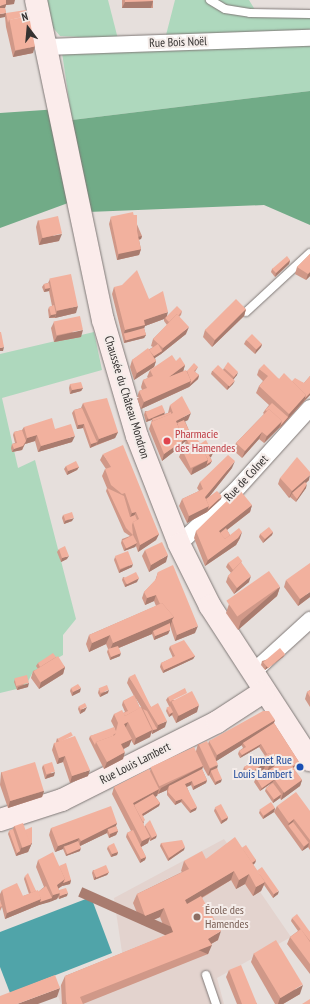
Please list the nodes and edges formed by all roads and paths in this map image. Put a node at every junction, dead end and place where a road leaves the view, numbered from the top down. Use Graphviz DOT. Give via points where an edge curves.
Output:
graph roads {
  1 [pos="36,0"];
  2 [pos="210,0"];
  3 [pos="310,14"];
  4 [pos="310,38"];
  5 [pos="46,47"];
  6 [pos="310,253"];
  7 [pos="246,312"];
  8 [pos="310,408"];
  9 [pos="179,544"];
  10 [pos="310,620"];
  11 [pos="252,673"];
  12 [pos="264,692"];
  13 [pos="310,760"];
  14 [pos="0,820"];
  15 [pos="206,975"];
  16 [pos="216,1004"];
  1 -- 5 [label="main road, Chaussée du Château Mondron"];
  2 -- 3 [label="lane" via="225,9 250,13"];
  4 -- 5 [label="street, Rue Bois Noël"];
  5 -- 9 [label="main road, Chaussée du Château Mondron" via="70,150 103,320 137,436"];
  6 -- 7 [label="lane"];
  8 -- 9 [label="street, Rue de Colnet" via="236,491"];
  9 -- 11 [label="main road, Chaussée du Château Mondron" via="210,606"];
  10 -- 11 [label="street"];
  11 -- 12 [label="main road, Chaussée du Château Mondron"];
  12 -- 13 [label="main road, Chaussée du Château Mondron"];
  12 -- 14 [label="main road, Rue Louis Lambert" via="217,722 62,800"];
  15 -- 16 [label="lane"];
}
